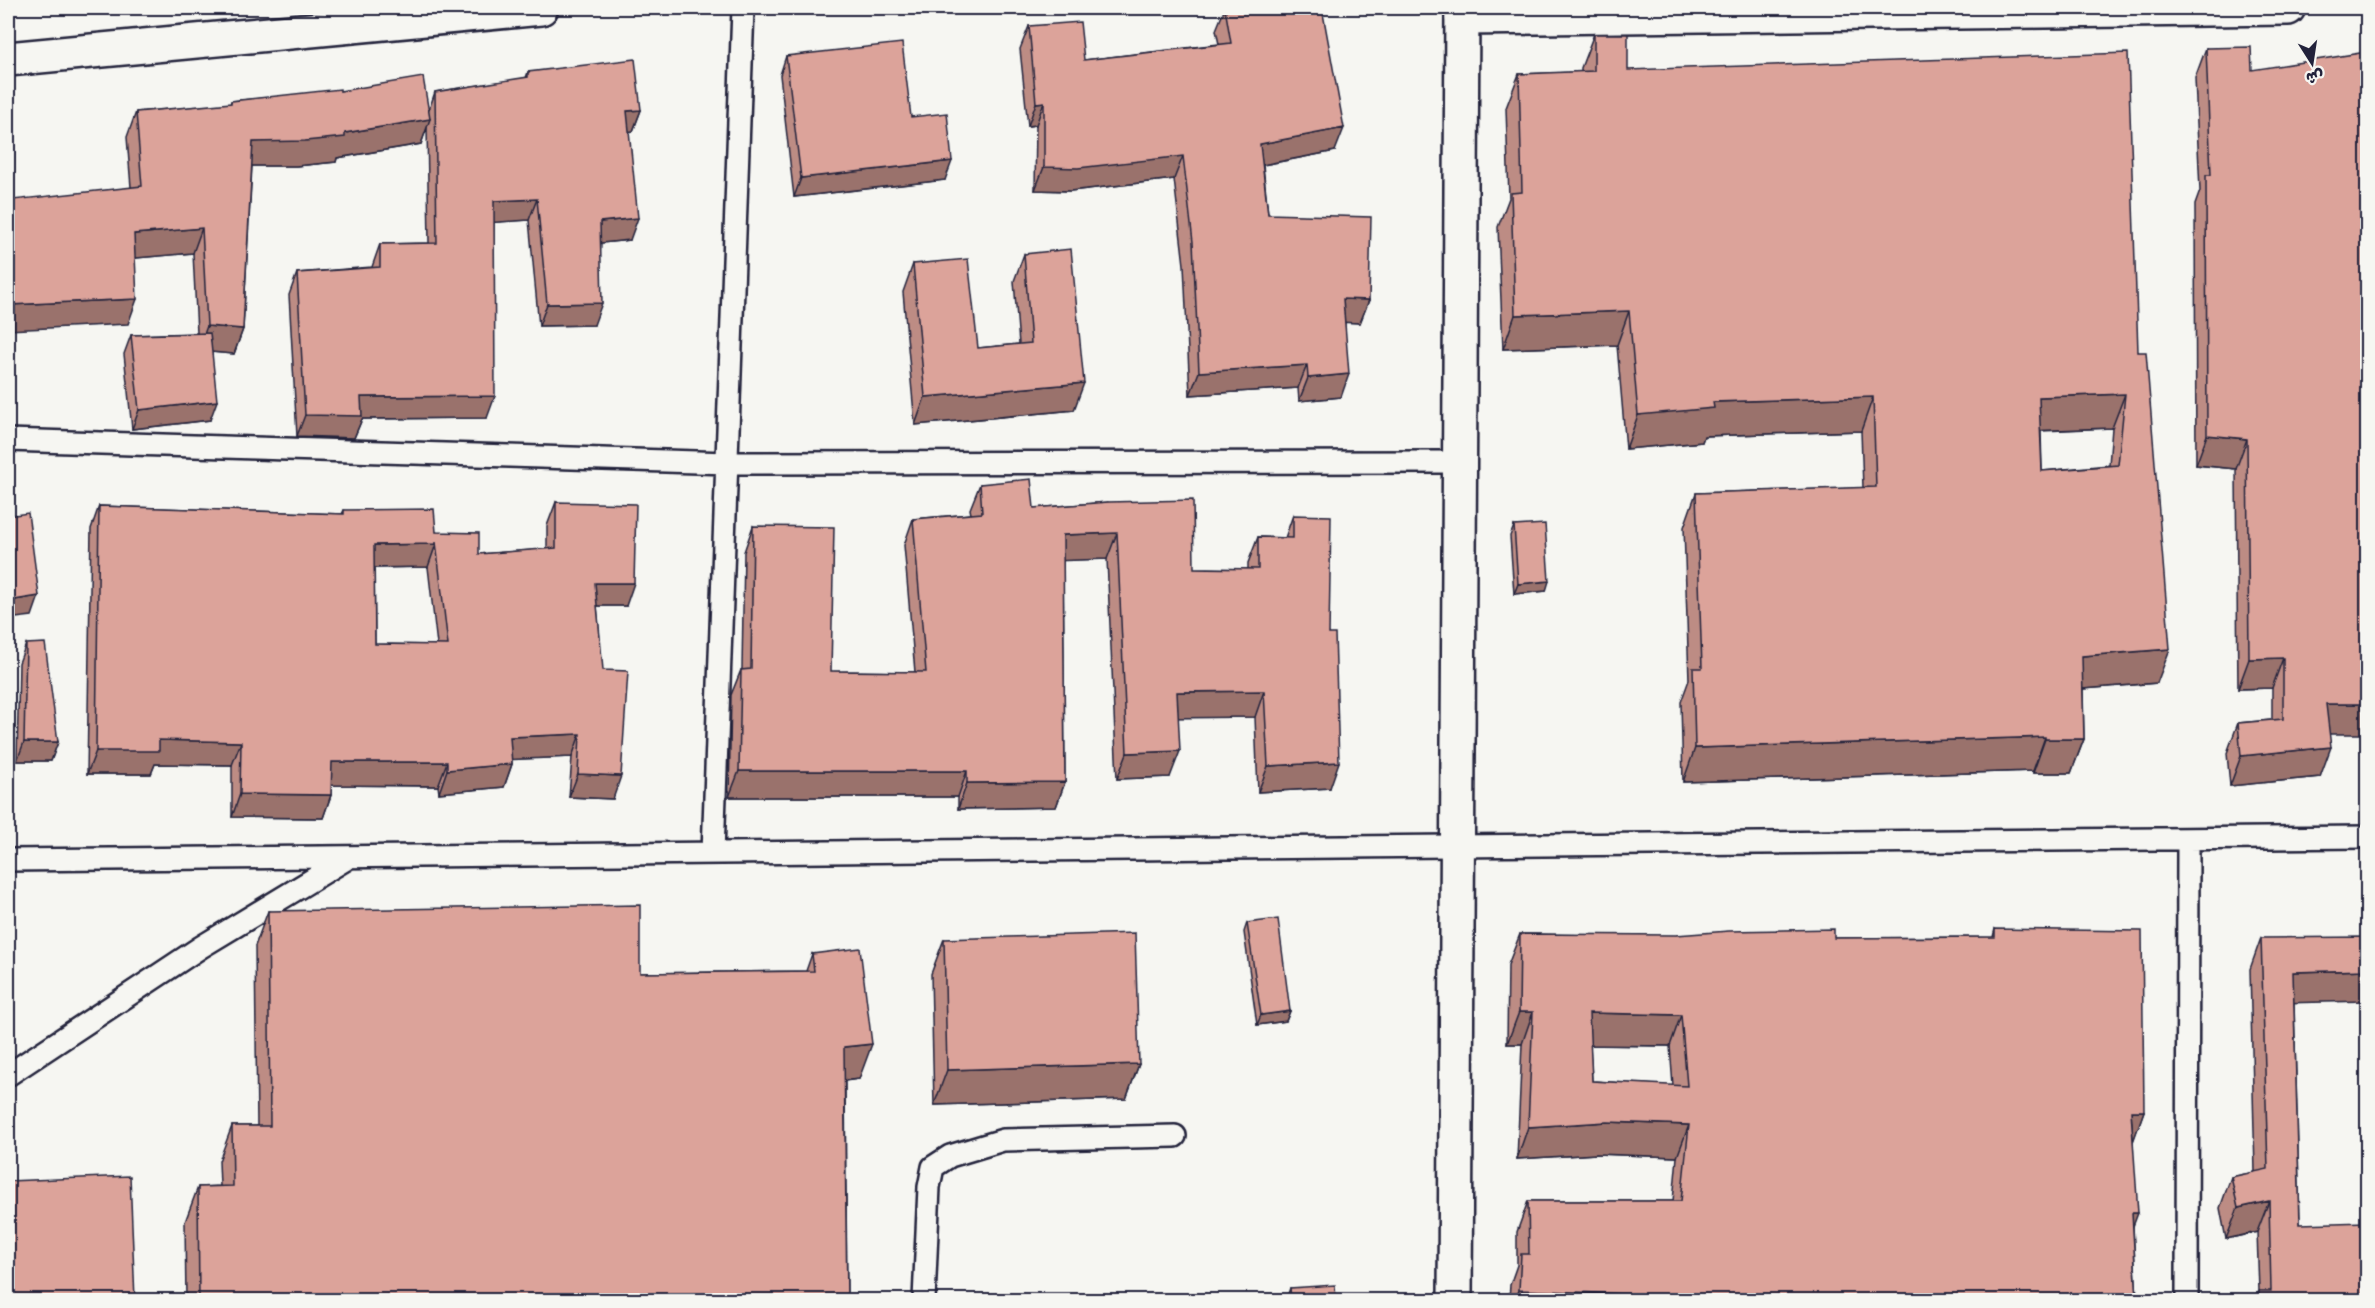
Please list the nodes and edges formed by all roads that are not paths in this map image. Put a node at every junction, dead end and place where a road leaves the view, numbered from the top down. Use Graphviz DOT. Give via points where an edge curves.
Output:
graph roads {
  1 [pos="542,8"];
  2 [pos="743,8"];
  3 [pos="2288,8"];
  4 [pos="2046,9"];
  5 [pos="1462,13"];
  6 [pos="8,59"];
  7 [pos="8,440"];
  8 [pos="1460,462"];
  9 [pos="728,463"];
  10 [pos="2367,837"];
  11 [pos="2188,839"];
  12 [pos="1457,846"];
  13 [pos="713,853"];
  14 [pos="351,856"];
  15 [pos="8,860"];
  16 [pos="8,1075"];
  17 [pos="1175,1136"];
  18 [pos="924,1300"];
  19 [pos="1455,1300"];
  20 [pos="2187,1300"];
  1 -- 6 [label="street"];
  2 -- 9 [label="lane"];
  3 -- 4 [label="street"];
  4 -- 5 [label="street"];
  5 -- 8 [label="street"];
  7 -- 9 [label="lane"];
  8 -- 9 [label="lane"];
  8 -- 12 [label="street"];
  9 -- 13 [label="lane"];
  10 -- 11 [label="lane"];
  11 -- 12 [label="lane"];
  11 -- 20 [label="lane"];
  12 -- 13 [label="lane"];
  12 -- 19 [label="street"];
  13 -- 14 [label="lane"];
  14 -- 15 [label="lane"];
  14 -- 16 [label="lane" via="201,947"];
  17 -- 18 [label="lane" via="1003,1140 950,1156 933,1167"];
}
